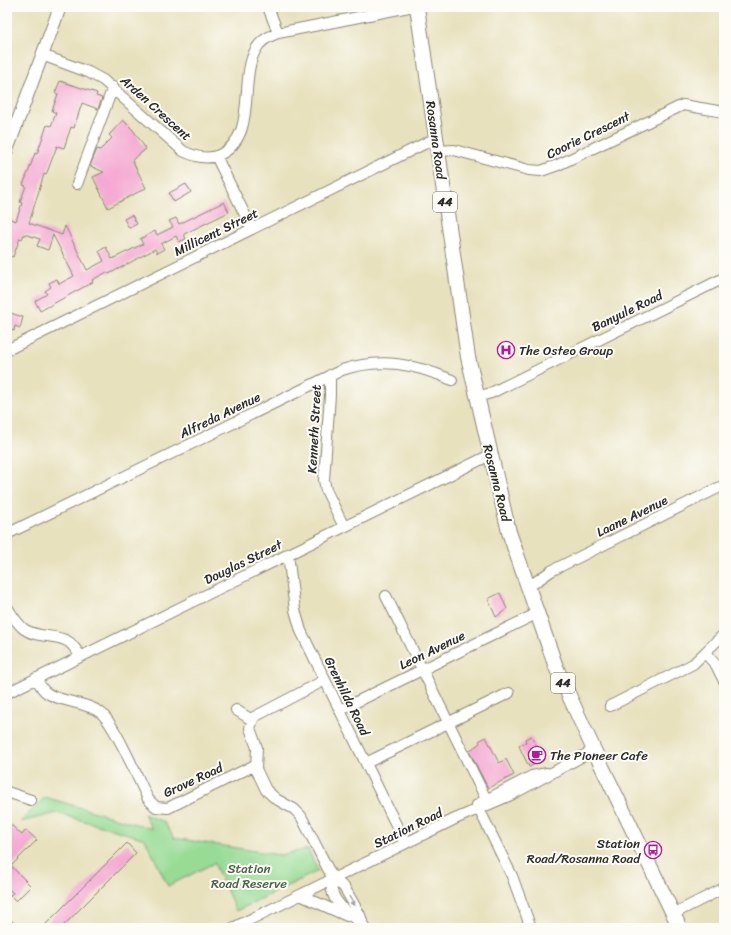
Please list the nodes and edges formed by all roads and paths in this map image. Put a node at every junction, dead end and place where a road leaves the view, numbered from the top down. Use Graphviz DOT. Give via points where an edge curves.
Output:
graph roads {
  1 [pos="60,7"];
  2 [pos="268,7"];
  3 [pos="409,7"];
  4 [pos="417,7"];
  5 [pos="278,33"];
  6 [pos="42,55"];
  7 [pos="113,87"];
  8 [pos="724,112"];
  9 [pos="437,144"];
  10 [pos="7,149"];
  11 [pos="216,156"];
  12 [pos="77,184"];
  13 [pos="252,229"];
  14 [pos="724,278"];
  15 [pos="7,350"];
  16 [pos="330,375"];
  17 [pos="452,380"];
  18 [pos="477,397"];
  19 [pos="490,455"];
  20 [pos="724,485"];
  21 [pos="344,527"];
  22 [pos="7,534"];
  23 [pos="288,554"];
  24 [pos="525,582"];
  25 [pos="386,596"];
  26 [pos="7,607"];
  27 [pos="536,614"];
  28 [pos="724,634"];
  29 [pos="705,653"];
  30 [pos="77,658"];
  31 [pos="422,669"];
  32 [pos="40,677"];
  33 [pos="325,680"];
  34 [pos="724,681"];
  35 [pos="7,693"];
  36 [pos="509,693"];
  37 [pos="610,706"];
  38 [pos="236,710"];
  39 [pos="340,710"];
  40 [pos="252,720"];
  41 [pos="449,722"];
  42 [pos="594,750"];
  43 [pos="366,763"];
  44 [pos="255,765"];
  45 [pos="7,792"];
  46 [pos="31,800"];
  47 [pos="481,804"];
  48 [pos="405,843"];
  49 [pos="333,879"];
  50 [pos="724,888"];
  51 [pos="300,895"];
  52 [pos="673,914"];
  53 [pos="353,918"];
  54 [pos="7,924"];
  55 [pos="11,928"];
  56 [pos="233,928"];
  57 [pos="364,928"];
  58 [pos="531,928"];
  59 [pos="680,928"];
  1 -- 6 [label="main road"];
  2 -- 5 [label="street"];
  3 -- 5 [label="street"];
  4 -- 9 [label="highway, Rosanna Road / 44"];
  5 -- 11 [label="street" via="265,39 256,49 241,130 232,146"];
  6 -- 7 [label="street, Arden Crescent" via="96,76"];
  6 -- 10 [label="main road"];
  7 -- 11 [label="street, Arden Crescent" via="183,151 202,157"];
  7 -- 12 [label="street"];
  8 -- 9 [label="street, Coorie Crescent" via="683,104 541,171 529,170"];
  9 -- 13 [label="street, Millicent Street"];
  9 -- 18 [label="highway, Rosanna Road / 44" via="464,337"];
  11 -- 13 [label="street"];
  13 -- 15 [label="street, Millicent Street"];
  14 -- 18 [label="street, Banyule Road" via="491,393"];
  16 -- 17 [label="street, Alfreda Avenue" via="358,365 388,362 423,368"];
  16 -- 21 [label="street, Kenneth Street" via="324,480 326,490"];
  16 -- 22 [label="street, Alfreda Avenue"];
  18 -- 19 [label="highway, Rosanna Road / 44"];
  19 -- 21 [label="street, Douglas Street"];
  19 -- 24 [label="highway, Rosanna Road / 44" via="509,532"];
  20 -- 24 [label="street, Laane Avenue"];
  21 -- 23 [label="street, Douglas Street"];
  23 -- 30 [label="street, Douglas Street"];
  23 -- 33 [label="street, Grenhilda Road" via="298,624"];
  24 -- 27 [label="highway, Rosanna Road / 44"];
  25 -- 31 [label="street"];
  26 -- 30 [label="street" via="17,623 26,630 69,643"];
  27 -- 31 [label="street, Leon Avenue"];
  27 -- 42 [label="highway, Rosanna Road / 44" via="556,667"];
  28 -- 29 [label="street"];
  29 -- 34 [label="street" via="716,665"];
  29 -- 37 [label="street" via="693,664"];
  30 -- 32 [label="street, Douglas Street"];
  31 -- 39 [label="street, Leon Avenue"];
  31 -- 41 [label="street"];
  32 -- 35 [label="street, Douglas Street"];
  32 -- 44 [label="street, Grove Road" via="57,697 91,708 105,716 114,729 148,799 156,807 168,808"];
  33 -- 39 [label="street, Grenhilda Road"];
  33 -- 40 [label="street" via="260,712"];
  36 -- 41 [label="street"];
  38 -- 40 [label="street"];
  39 -- 43 [label="street, Grenhilda Road"];
  40 -- 44 [label="street" via="250,731 257,748"];
  41 -- 43 [label="street"];
  41 -- 47 [label="street"];
  42 -- 47 [label="street, Station Road" via="559,770"];
  42 -- 52 [label="highway, Rosanna Road / 44"];
  43 -- 48 [label="street, Grenhilda Road"];
  44 -- 49 [label="street" via="269,794 302,816"];
  45 -- 46 [label="street"];
  47 -- 48 [label="street, Station Road"];
  47 -- 58 [label="street"];
  48 -- 49 [label="street, Station Road"];
  49 -- 51 [label="street, Station Road"];
  49 -- 53 [label="street" via="331,885 334,894 342,908"];
  49 -- 57 [label="street, one-way" via="344,887 360,915"];
  50 -- 52 [label="street"];
  51 -- 53 [label="street"];
  51 -- 56 [label="street, Station Road"];
  52 -- 59 [label="highway, Rosanna Road / 44"];
  53 -- 57 [label="street"];
  54 -- 55 [label="street"];
}
